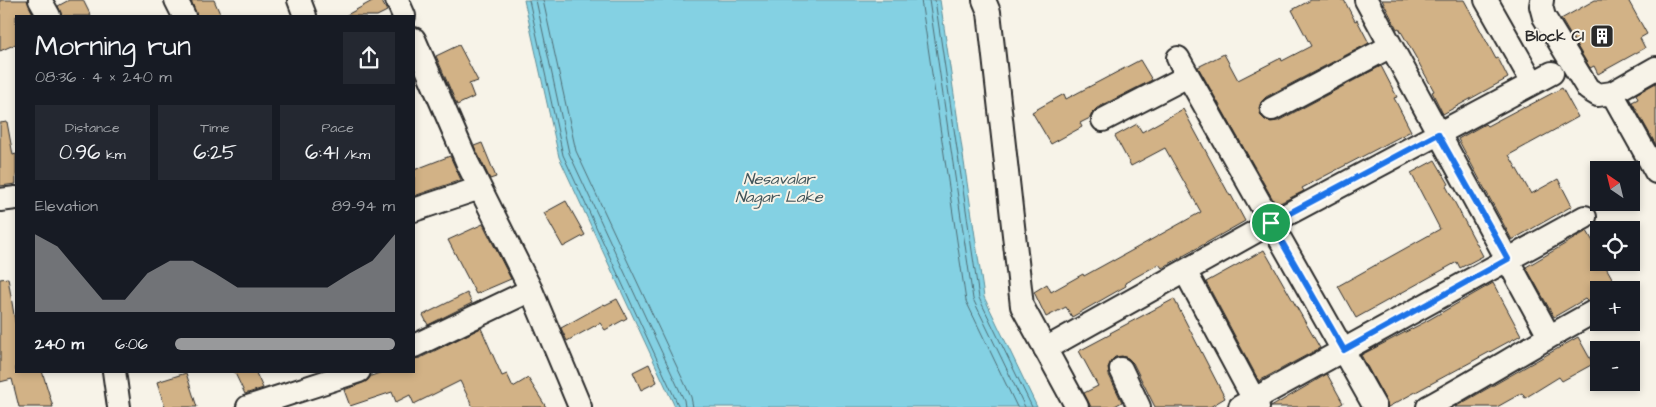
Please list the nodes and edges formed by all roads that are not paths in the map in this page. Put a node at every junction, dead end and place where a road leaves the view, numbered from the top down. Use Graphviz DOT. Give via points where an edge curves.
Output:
graph roads {
  1 [pos="40,0"];
  2 [pos="176,0"];
  3 [pos="299,0"];
  4 [pos="397,0"];
  5 [pos="984,0"];
  6 [pos="1366,0"];
  7 [pos="1486,0"];
  8 [pos="1542,0"];
  9 [pos="48,15"];
  10 [pos="184,15"];
  11 [pos="304,15"];
  12 [pos="404,15"];
  13 [pos="415,41"];
  14 [pos="1391,46"];
  15 [pos="1656,68"];
  16 [pos="1612,93"];
  17 [pos="1272,109"];
  18 [pos="1103,120"];
  19 [pos="1438,134"];
  20 [pos="1656,172"];
  21 [pos="480,188"];
  22 [pos="15,198"];
  23 [pos="0,200"];
  24 [pos="415,210"];
  25 [pos="1585,217"];
  26 [pos="1271,223"];
  27 [pos="1508,259"];
  28 [pos="1185,271"];
  29 [pos="531,290"];
  30 [pos="1590,314"];
  31 [pos="1549,336"];
  32 [pos="415,346"];
  33 [pos="1045,348"];
  34 [pos="1344,350"];
  35 [pos="1121,369"];
  36 [pos="114,373"];
  37 [pos="353,373"];
  38 [pos="1250,404"];
  39 [pos="573,405"];
  40 [pos="119,407"];
  41 [pos="248,407"];
  42 [pos="1077,407"];
  43 [pos="1140,407"];
  44 [pos="1375,407"];
  45 [pos="1428,407"];
  1 -- 9 [label="street"];
  2 -- 10 [label="street"];
  3 -- 11 [label="street"];
  4 -- 12 [label="street"];
  5 -- 33 [label="street" via="1022,306"];
  6 -- 14 [label="street"];
  7 -- 19 [label="street" via="1542,78"];
  8 -- 16 [label="street" via="1544,17 1588,89 1598,95"];
  13 -- 21 [label="street"];
  14 -- 17 [label="street"];
  14 -- 19 [label="street"];
  15 -- 16 [label="street"];
  16 -- 20 [label="street"];
  18 -- 26 [label="street" via="1183,67"];
  19 -- 26 [label="street"];
  19 -- 27 [label="street"];
  21 -- 24 [label="street"];
  21 -- 29 [label="street"];
  22 -- 23 [label="street"];
  25 -- 27 [label="street"];
  26 -- 28 [label="street"];
  26 -- 34 [label="street"];
  27 -- 31 [label="street"];
  27 -- 34 [label="street"];
  28 -- 33 [label="street"];
  28 -- 38 [label="street"];
  29 -- 32 [label="street"];
  29 -- 39 [label="street"];
  30 -- 31 [label="street"];
  31 -- 45 [label="street"];
  33 -- 42 [label="street"];
  34 -- 38 [label="street"];
  34 -- 44 [label="street"];
  35 -- 43 [label="street"];
  36 -- 40 [label="street"];
  37 -- 41 [label="street"];
}
